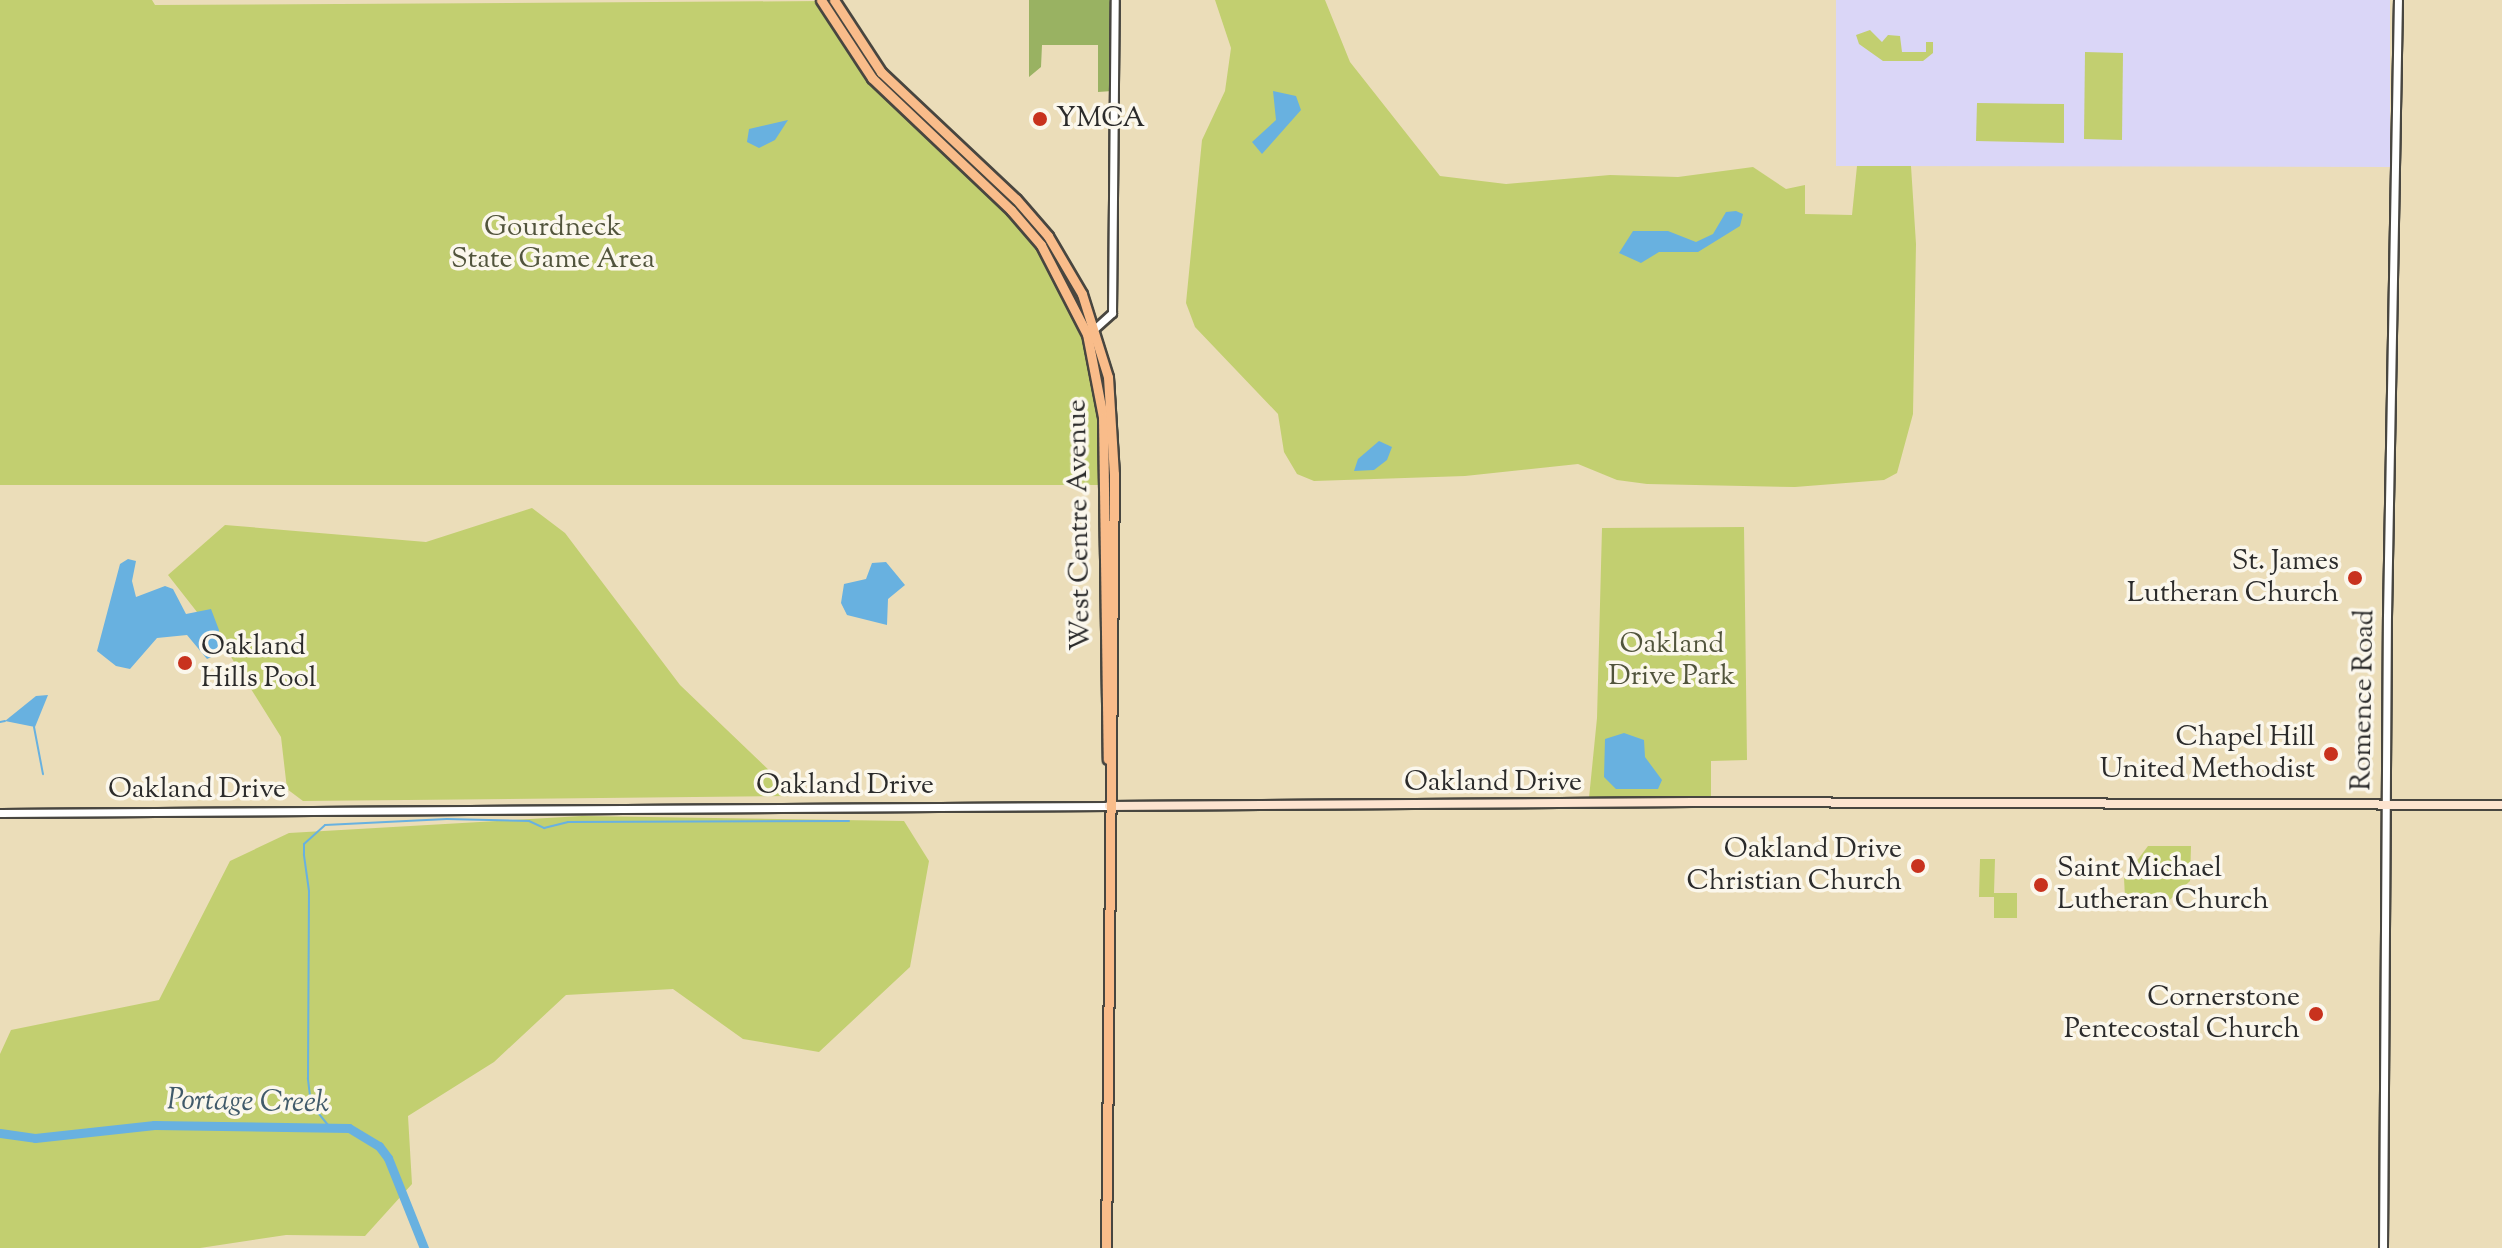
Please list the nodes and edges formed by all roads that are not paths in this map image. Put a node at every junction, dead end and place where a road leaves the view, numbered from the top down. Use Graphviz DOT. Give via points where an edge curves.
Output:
graph roads {
  1 [pos="821,0"];
  2 [pos="834,0"];
  3 [pos="1115,0"];
  4 [pos="2397,3"];
  5 [pos="1092,331"];
  6 [pos="2502,805"];
  7 [pos="1109,806"];
  8 [pos="2385,806"];
  9 [pos="0,813"];
  10 [pos="1106,1248"];
  11 [pos="2383,1248"];
  1 -- 5 [label="main road, West Centre Avenue" via="872,78 1041,245"];
  2 -- 5 [label="main road, West Centre Avenue" via="867,56 896,89 1035,220 1075,279"];
  3 -- 5 [label="street" via="1112,313"];
  4 -- 8 [label="street, Romence Road"];
  5 -- 7 [label="main road, West Centre Avenue" via="1114,431"];
  6 -- 8 [label="main road, Oakland Drive"];
  7 -- 8 [label="main road, Oakland Drive"];
  7 -- 9 [label="street, Oakland Drive"];
  7 -- 10 [label="main road, West Centre Avenue"];
  8 -- 11 [label="street, Romence Road"];
}
